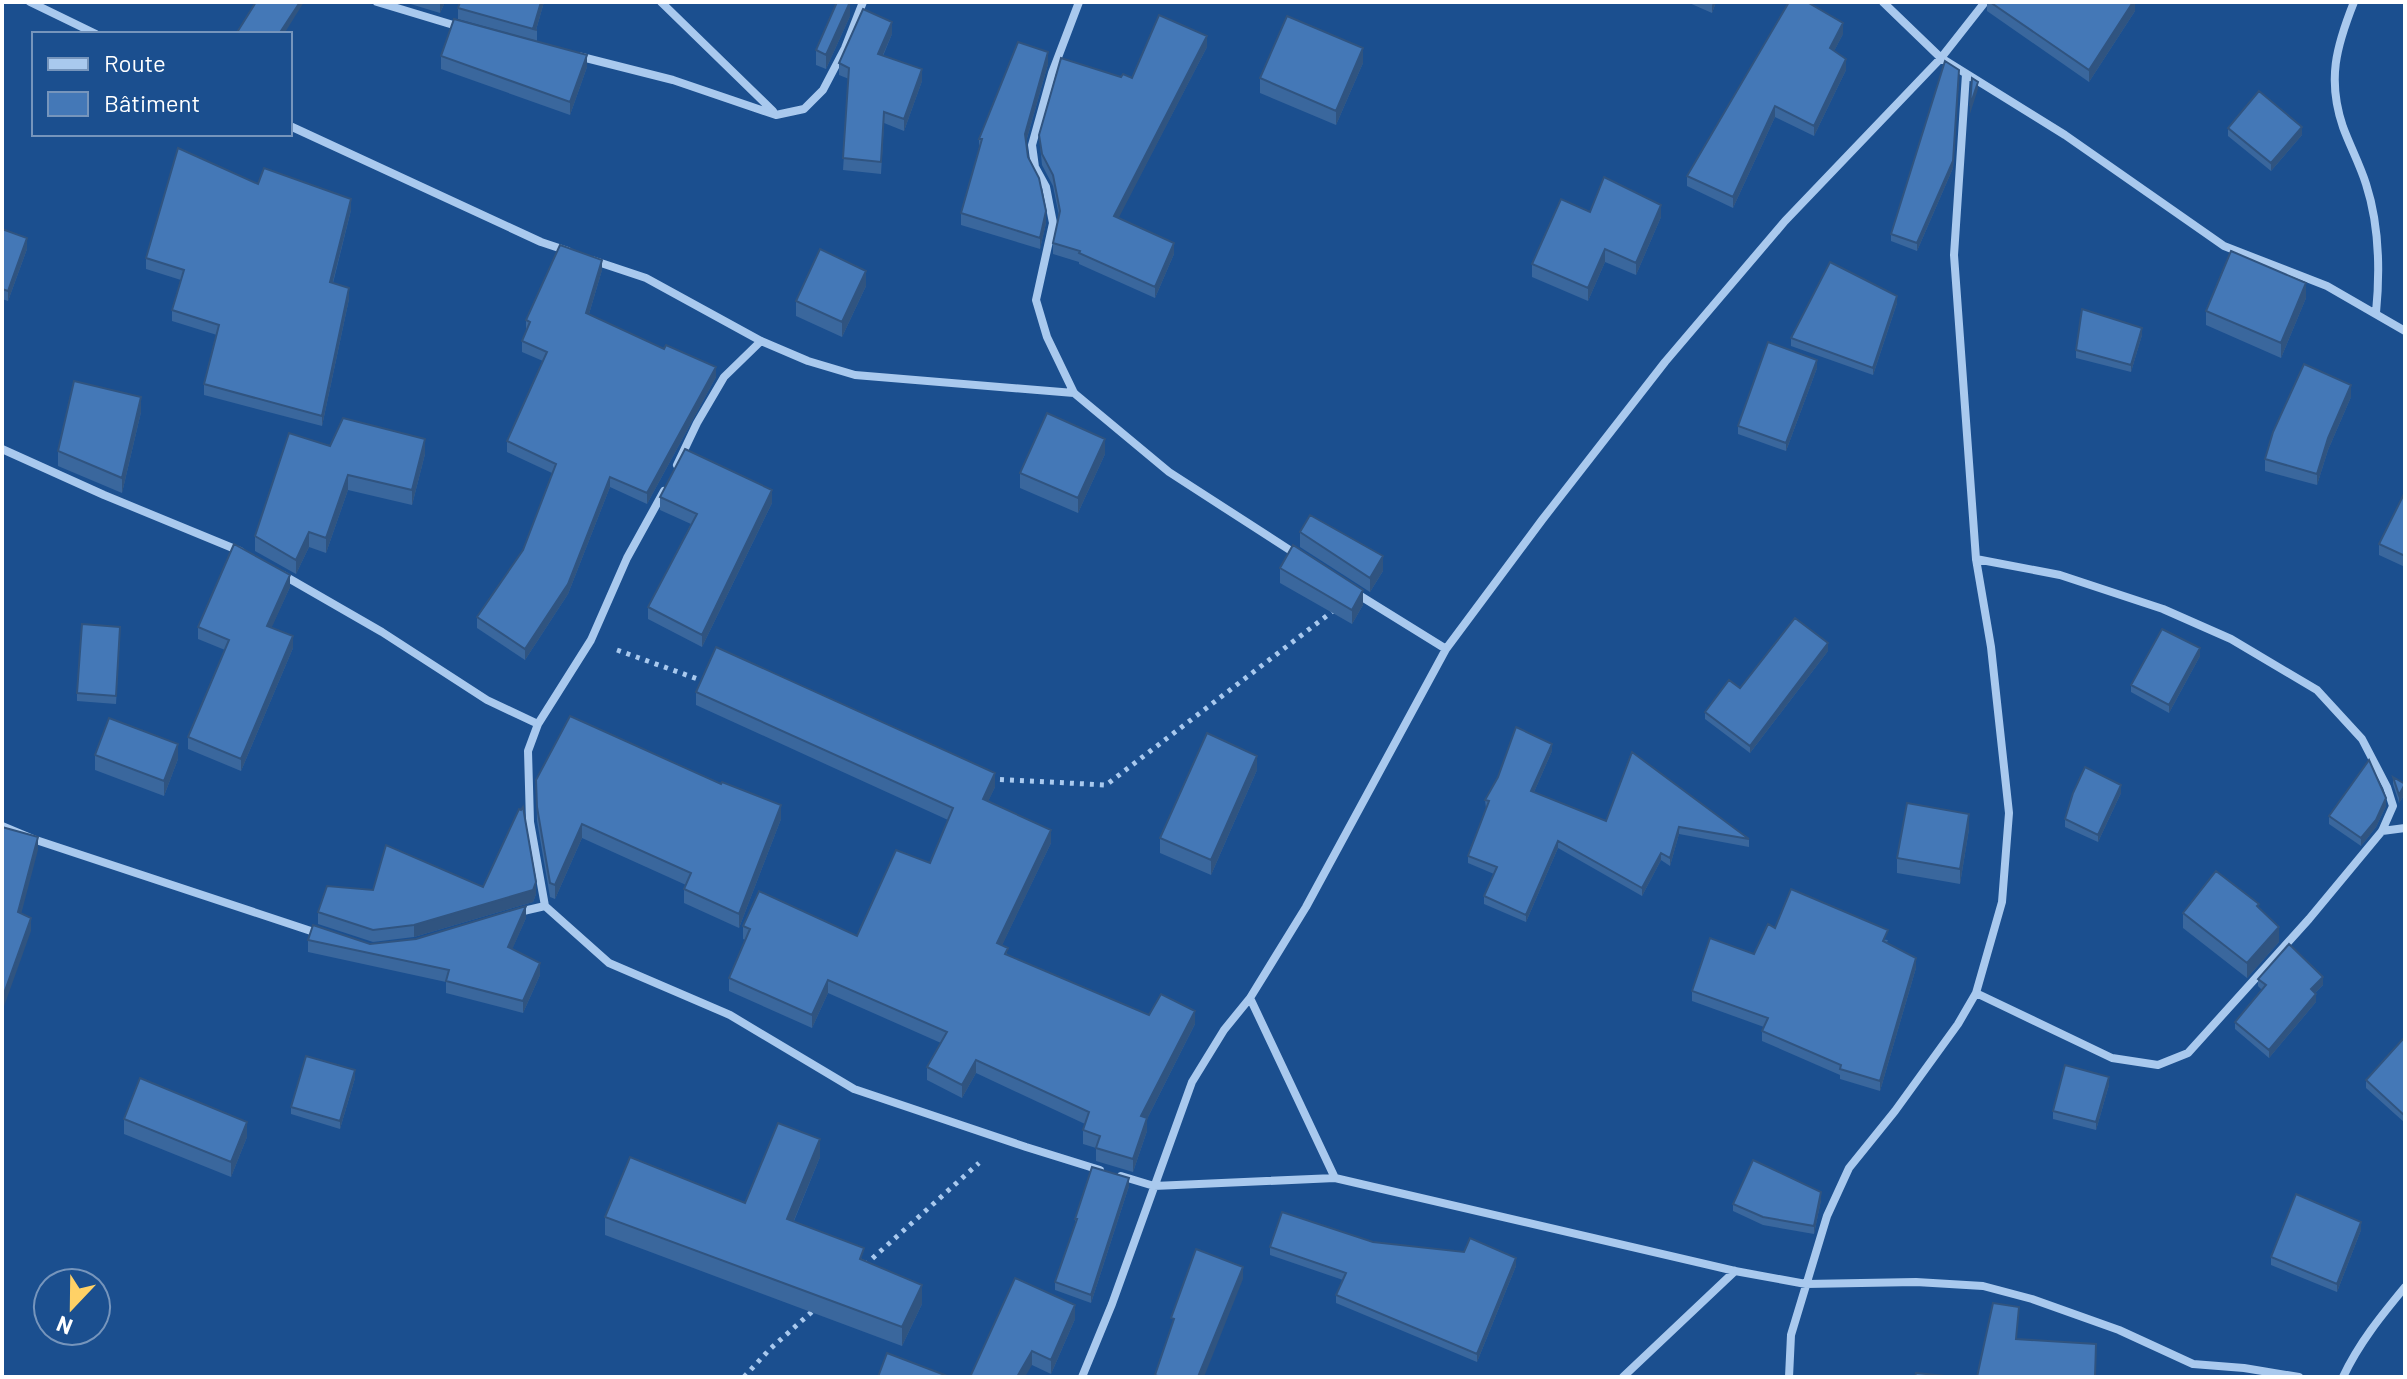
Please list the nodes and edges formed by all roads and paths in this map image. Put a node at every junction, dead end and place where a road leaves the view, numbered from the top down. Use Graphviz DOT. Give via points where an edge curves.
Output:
graph roads {
  1 [pos="30,2"];
  2 [pos="377,2"];
  3 [pos="661,2"];
  4 [pos="863,2"];
  5 [pos="1079,2"];
  6 [pos="1883,2"];
  7 [pos="1985,2"];
  8 [pos="2354,2"];
  9 [pos="463,28"];
  10 [pos="92,32"];
  11 [pos="568,54"];
  12 [pos="1941,58"];
  13 [pos="1966,74"];
  14 [pos="776,115"];
  15 [pos="292,127"];
  16 [pos="571,252"];
  17 [pos="586,258"];
  18 [pos="2376,313"];
  19 [pos="2405,331"];
  20 [pos="761,341"];
  21 [pos="1074,393"];
  22 [pos="2,449"];
  23 [pos="245,553"];
  24 [pos="1302,559"];
  25 [pos="1976,559"];
  26 [pos="272,569"];
  27 [pos="1342,585"];
  28 [pos="1356,593"];
  29 [pos="591,640"];
  30 [pos="1446,649"];
  31 [pos="717,686"];
  32 [pos="538,724"];
  33 [pos="981,779"];
  34 [pos="2,826"];
  35 [pos="2405,828"];
  36 [pos="2382,831"];
  37 [pos="545,906"];
  38 [pos="507,915"];
  39 [pos="328,937"];
  40 [pos="1976,993"];
  41 [pos="1250,998"];
  42 [pos="1026,1147"];
  43 [pos="1335,1178"];
  44 [pos="1154,1186"];
  45 [pos="863,1267"];
  46 [pos="1735,1271"];
  47 [pos="1806,1284"];
  48 [pos="2405,1287"];
  49 [pos="816,1308"];
  50 [pos="744,1377"];
  51 [pos="1082,1377"];
  52 [pos="1623,1377"];
  53 [pos="1789,1377"];
  54 [pos="2299,1377"];
  55 [pos="2343,1377"];
  1 -- 10 [label="street"];
  2 -- 9 [label="street"];
  3 -- 14 [label="street"];
  4 -- 14 [label="street" via="823,90 804,109"];
  5 -- 21 [label="street" via="1032,145 1053,223 1036,300"];
  6 -- 12 [label="street"];
  7 -- 12 [label="street"];
  8 -- 18 [label="street" via="2337,45 2333,82 2342,125 2367,186 2380,268"];
  11 -- 14 [label="street" via="673,80"];
  12 -- 13 [label="street"];
  12 -- 30 [label="street" via="1785,221 1665,362"];
  13 -- 18 [label="street" via="2065,135 2224,246 2327,286"];
  13 -- 25 [label="street" via="1954,255"];
  15 -- 16 [label="street"];
  17 -- 20 [label="street" via="646,278"];
  18 -- 19 [label="street"];
  20 -- 21 [label="street" via="855,375"];
  20 -- 29 [label="street" via="724,377 697,423"];
  21 -- 24 [label="street" via="1169,472"];
  22 -- 23 [label="street"];
  25 -- 36 [label="street" via="2060,575 2163,609 2231,639 2317,690 2362,739 2387,787 2393,806"];
  25 -- 40 [label="street" via="2009,813 2002,902"];
  26 -- 32 [label="street" via="487,700"];
  27 -- 28 [label="street"];
  28 -- 30 [label="street"];
  28 -- 33 [label="path" via="1106,785"];
  29 -- 31 [label="path"];
  29 -- 32 [label="street"];
  30 -- 41 [label="street" via="1306,907"];
  32 -- 37 [label="street" via="528,751 530,822"];
  34 -- 39 [label="street"];
  35 -- 36 [label="street"];
  36 -- 40 [label="street" via="2188,1053 2158,1065 2112,1058"];
  37 -- 38 [label="street"];
  37 -- 42 [label="street" via="609,963 730,1015 854,1089"];
  40 -- 47 [label="street" via="1849,1168"];
  41 -- 43 [label="street"];
  41 -- 44 [label="street" via="1192,1082"];
  42 -- 44 [label="street"];
  42 -- 45 [label="path" via="982,1161"];
  43 -- 44 [label="street"];
  43 -- 46 [label="street"];
  44 -- 51 [label="street"];
  46 -- 47 [label="street"];
  46 -- 52 [label="street"];
  47 -- 53 [label="street" via="1791,1335"];
  47 -- 54 [label="street" via="1983,1286 2119,1330 2193,1364"];
  48 -- 55 [label="street" via="2376,1321"];
  49 -- 50 [label="path"];
}
